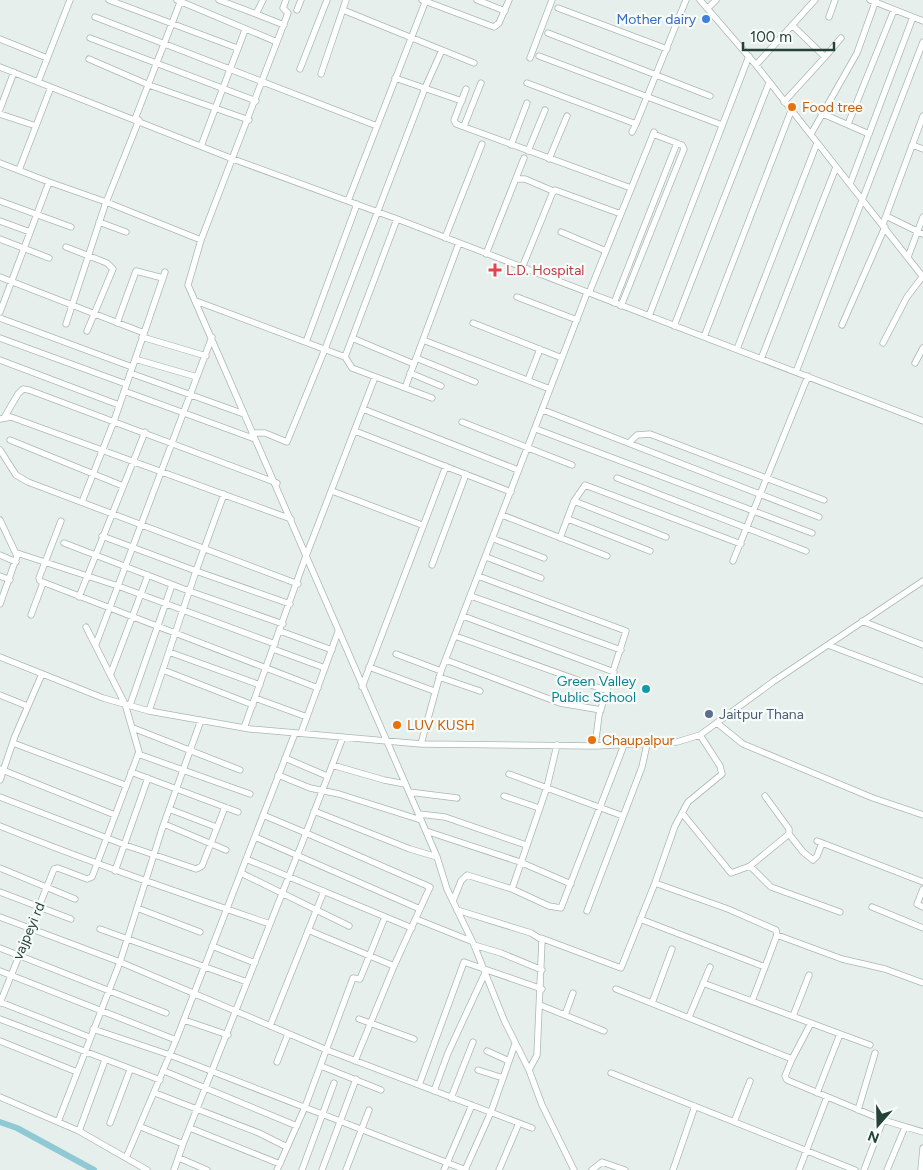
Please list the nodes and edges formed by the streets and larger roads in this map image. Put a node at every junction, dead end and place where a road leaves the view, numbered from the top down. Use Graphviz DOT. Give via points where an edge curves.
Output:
graph roads {
  1 [pos="70,0"];
  2 [pos="109,0"];
  3 [pos="180,0"];
  4 [pos="219,0"];
  5 [pos="263,0"];
  6 [pos="286,0"];
  7 [pos="301,0"];
  8 [pos="327,0"];
  9 [pos="346,0"];
  10 [pos="424,0"];
  11 [pos="477,0"];
  12 [pos="509,0"];
  13 [pos="552,0"];
  14 [pos="686,0"];
  15 [pos="700,0"];
  16 [pos="716,0"];
  17 [pos="815,0"];
  18 [pos="835,0"];
  19 [pos="874,1"];
  20 [pos="558,8"];
  21 [pos="708,8"];
  22 [pos="297,10"];
  23 [pos="343,10"];
  24 [pos="505,10"];
  25 [pos="894,10"];
  26 [pos="256,14"];
  27 [pos="829,17"];
  28 [pos="912,17"];
  29 [pos="95,18"];
  30 [pos="923,21"];
  31 [pos="284,25"];
  32 [pos="792,25"];
  33 [pos="172,26"];
  34 [pos="245,30"];
  35 [pos="548,33"];
  36 [pos="90,38"];
  37 [pos="410,38"];
  38 [pos="841,38"];
  39 [pos="0,39"];
  40 [pos="277,42"];
  41 [pos="923,42"];
  42 [pos="165,45"];
  43 [pos="237,48"];
  44 [pos="667,49"];
  45 [pos="442,50"];
  46 [pos="539,56"];
  47 [pos="749,56"];
  48 [pos="825,57"];
  49 [pos="47,58"];
  50 [pos="530,58"];
  51 [pos="89,59"];
  52 [pos="474,63"];
  53 [pos="157,64"];
  54 [pos="756,65"];
  55 [pos="0,67"];
  56 [pos="229,68"];
  57 [pos="300,69"];
  58 [pos="14,72"];
  59 [pos="321,74"];
  60 [pos="657,76"];
  61 [pos="396,78"];
  62 [pos="263,81"];
  63 [pos="38,82"];
  64 [pos="481,83"];
  65 [pos="527,83"];
  66 [pos="769,83"];
  67 [pos="149,85"];
  68 [pos="51,87"];
  69 [pos="425,88"];
  70 [pos="221,89"];
  71 [pos="466,89"];
  72 [pos="710,96"];
  73 [pos="648,98"];
  74 [pos="256,101"];
  75 [pos="462,101"];
  76 [pos="784,102"];
  77 [pos="527,103"];
  78 [pos="214,108"];
  79 [pos="0,109"];
  80 [pos="545,110"];
  81 [pos="791,110"];
  82 [pos="821,113"];
  83 [pos="0,114"];
  84 [pos="567,116"];
  85 [pos="923,116"];
  86 [pos="137,120"];
  87 [pos="249,120"];
  88 [pos="636,124"];
  89 [pos="848,124"];
  90 [pos="722,125"];
  91 [pos="36,126"];
  92 [pos="377,126"];
  93 [pos="464,126"];
  94 [pos="632,132"];
  95 [pos="810,134"];
  96 [pos="869,134"];
  97 [pos="678,143"];
  98 [pos="817,143"];
  99 [pos="482,144"];
  100 [pos="511,145"];
  101 [pos="912,145"];
  102 [pos="201,146"];
  103 [pos="923,149"];
  104 [pos="528,152"];
  105 [pos="524,158"];
  106 [pos="233,159"];
  107 [pos="549,159"];
  108 [pos="0,163"];
  109 [pos="836,167"];
  110 [pos="19,170"];
  111 [pos="516,178"];
  112 [pos="50,182"];
  113 [pos="850,184"];
  114 [pos="631,188"];
  115 [pos="553,191"];
  116 [pos="862,197"];
  117 [pos="0,201"];
  118 [pos="348,201"];
  119 [pos="106,202"];
  120 [pos="357,204"];
  121 [pos="377,212"];
  122 [pos="621,214"];
  123 [pos="36,215"];
  124 [pos="886,216"];
  125 [pos="923,217"];
  126 [pos="397,219"];
  127 [pos="0,221"];
  128 [pos="99,222"];
  129 [pos="884,226"];
  130 [pos="71,227"];
  131 [pos="30,232"];
  132 [pos="126,232"];
  133 [pos="561,232"];
  134 [pos="920,233"];
  135 [pos="445,238"];
  136 [pos="0,239"];
  137 [pos="201,240"];
  138 [pos="459,243"];
  139 [pos="66,247"];
  140 [pos="24,248"];
  141 [pos="606,251"];
  142 [pos="486,254"];
  143 [pos="88,256"];
  144 [pos="908,257"];
  145 [pos="49,258"];
  146 [pos="522,268"];
  147 [pos="923,276"];
  148 [pos="0,277"];
  149 [pos="12,281"];
  150 [pos="588,293"];
  151 [pos="517,296"];
  152 [pos="196,301"];
  153 [pos="614,303"];
  154 [pos="72,306"];
  155 [pos="621,306"];
  156 [pos="0,312"];
  157 [pos="95,315"];
  158 [pos="649,316"];
  159 [pos="0,318"];
  160 [pos="577,320"];
  161 [pos="117,323"];
  162 [pos="473,323"];
  163 [pos="66,324"];
  164 [pos="842,325"];
  165 [pos="674,326"];
  166 [pos="87,331"];
  167 [pos="143,335"];
  168 [pos="704,337"];
  169 [pos="0,338"];
  170 [pos="212,338"];
  171 [pos="352,338"];
  172 [pos="423,340"];
  173 [pos="306,342"];
  174 [pos="883,343"];
  175 [pos="923,348"];
  176 [pos="325,349"];
  177 [pos="540,349"];
  178 [pos="737,350"];
  179 [pos="206,356"];
  180 [pos="346,357"];
  181 [pos="562,358"];
  182 [pos="761,358"];
  183 [pos="135,359"];
  184 [pos="0,360"];
  185 [pos="415,361"];
  186 [pos="915,363"];
  187 [pos="131,370"];
  188 [pos="796,372"];
  189 [pos="410,374"];
  190 [pos="808,376"];
  191 [pos="197,377"];
  192 [pos="375,377"];
  193 [pos="528,380"];
  194 [pos="475,382"];
  195 [pos="126,384"];
  196 [pos="441,386"];
  197 [pos="405,388"];
  198 [pos="550,389"];
  199 [pos="124,391"];
  200 [pos="190,396"];
  201 [pos="432,398"];
  202 [pos="119,405"];
  203 [pos="363,409"];
  204 [pos="543,410"];
  205 [pos="184,414"];
  206 [pos="244,414"];
  207 [pos="2,417"];
  208 [pos="114,421"];
  209 [pos="462,422"];
  210 [pos="923,422"];
  211 [pos="536,429"];
  212 [pos="355,431"];
  213 [pos="145,432"];
  214 [pos="254,436"];
  215 [pos="10,440"];
  216 [pos="173,443"];
  217 [pos="628,443"];
  218 [pos="528,448"];
  219 [pos="103,449"];
  220 [pos="0,450"];
  221 [pos="133,461"];
  222 [pos="572,465"];
  223 [pos="446,466"];
  224 [pos="518,470"];
  225 [pos="162,471"];
  226 [pos="94,473"];
  227 [pos="466,474"];
  228 [pos="617,478"];
  229 [pos="767,478"];
  230 [pos="276,483"];
  231 [pos="123,486"];
  232 [pos="332,491"];
  233 [pos="511,492"];
  234 [pos="224,494"];
  235 [pos="760,494"];
  236 [pos="824,500"];
  237 [pos="574,501"];
  238 [pos="82,502"];
  239 [pos="754,511"];
  240 [pos="112,513"];
  241 [pos="502,515"];
  242 [pos="819,516"];
  243 [pos="291,518"];
  244 [pos="568,519"];
  245 [pos="0,520"];
  246 [pos="62,520"];
  247 [pos="141,525"];
  248 [pos="422,525"];
  249 [pos="747,528"];
  250 [pos="812,533"];
  251 [pos="102,536"];
  252 [pos="666,537"];
  253 [pos="560,538"];
  254 [pos="494,539"];
  255 [pos="64,543"];
  256 [pos="741,544"];
  257 [pos="133,547"];
  258 [pos="204,548"];
  259 [pos="650,551"];
  260 [pos="806,551"];
  261 [pos="17,553"];
  262 [pos="0,555"];
  263 [pos="95,555"];
  264 [pos="306,556"];
  265 [pos="606,556"];
  266 [pos="486,557"];
  267 [pos="544,558"];
  268 [pos="734,561"];
  269 [pos="16,562"];
  270 [pos="44,563"];
  271 [pos="432,565"];
  272 [pos="125,567"];
  273 [pos="196,570"];
  274 [pos="0,576"];
  275 [pos="86,576"];
  276 [pos="148,576"];
  277 [pos="478,576"];
  278 [pos="541,578"];
  279 [pos="10,580"];
  280 [pos="923,581"];
  281 [pos="43,583"];
  282 [pos="298,584"];
  283 [pos="172,585"];
  284 [pos="118,586"];
  285 [pos="189,591"];
  286 [pos="2,593"];
  287 [pos="141,595"];
  288 [pos="470,596"];
  289 [pos="79,597"];
  290 [pos="0,604"];
  291 [pos="165,604"];
  292 [pos="290,604"];
  293 [pos="109,608"];
  294 [pos="182,611"];
  295 [pos="31,615"];
  296 [pos="133,616"];
  297 [pos="462,616"];
  298 [pos="862,621"];
  299 [pos="283,624"];
  300 [pos="157,625"];
  301 [pos="86,627"];
  302 [pos="280,631"];
  303 [pos="338,632"];
  304 [pos="175,633"];
  305 [pos="455,636"];
  306 [pos="96,644"];
  307 [pos="828,645"];
  308 [pos="923,645"];
  309 [pos="274,647"];
  310 [pos="332,650"];
  311 [pos="621,650"];
  312 [pos="169,652"];
  313 [pos="396,654"];
  314 [pos="0,657"];
  315 [pos="446,660"];
  316 [pos="369,667"];
  317 [pos="266,668"];
  318 [pos="325,668"];
  319 [pos="163,670"];
  320 [pos="614,672"];
  321 [pos="111,673"];
  322 [pos="42,674"];
  323 [pos="440,674"];
  324 [pos="923,681"];
  325 [pos="260,685"];
  326 [pos="362,687"];
  327 [pos="318,688"];
  328 [pos="434,691"];
  329 [pos="608,691"];
  330 [pos="480,692"];
  331 [pos="0,695"];
  332 [pos="255,698"];
  333 [pos="127,704"];
  334 [pos="253,705"];
  335 [pos="27,706"];
  336 [pos="601,710"];
  337 [pos="150,711"];
  338 [pos="307,717"];
  339 [pos="201,720"];
  340 [pos="717,723"];
  341 [pos="133,728"];
  342 [pos="244,728"];
  343 [pos="298,733"];
  344 [pos="700,735"];
  345 [pos="343,737"];
  346 [pos="386,740"];
  347 [pos="13,743"];
  348 [pos="421,744"];
  349 [pos="647,744"];
  350 [pos="557,745"];
  351 [pos="624,745"];
  352 [pos="595,746"];
  353 [pos="190,751"];
  354 [pos="138,754"];
  355 [pos="285,758"];
  356 [pos="332,765"];
  357 [pos="2,769"];
  358 [pos="240,770"];
  359 [pos="183,771"];
  360 [pos="131,772"];
  361 [pos="508,774"];
  362 [pos="278,775"];
  363 [pos="327,776"];
  364 [pos="148,778"];
  365 [pos="0,780"];
  366 [pos="405,784"];
  367 [pos="125,785"];
  368 [pos="547,787"];
  369 [pos="178,788"];
  370 [pos="321,791"];
  371 [pos="409,792"];
  372 [pos="250,794"];
  373 [pos="504,796"];
  374 [pos="765,796"];
  375 [pos="0,797"];
  376 [pos="456,798"];
  377 [pos="602,806"];
  378 [pos="225,807"];
  379 [pos="539,808"];
  380 [pos="169,809"];
  381 [pos="314,811"];
  382 [pos="238,812"];
  383 [pos="682,813"];
  384 [pos="419,814"];
  385 [pos="115,815"];
  386 [pos="263,815"];
  387 [pos="923,815"];
  388 [pos="623,816"];
  389 [pos="422,820"];
  390 [pos="164,824"];
  391 [pos="0,826"];
  392 [pos="216,827"];
  393 [pos="426,831"];
  394 [pos="306,833"];
  395 [pos="789,834"];
  396 [pos="255,837"];
  397 [pos="107,838"];
  398 [pos="210,843"];
  399 [pos="125,845"];
  400 [pos="526,845"];
  401 [pos="226,850"];
  402 [pos="297,855"];
  403 [pos="154,856"];
  404 [pos="437,857"];
  405 [pos="246,859"];
  406 [pos="520,862"];
  407 [pos="98,865"];
  408 [pos="750,866"];
  409 [pos="0,868"];
  410 [pos="116,871"];
  411 [pos="241,873"];
  412 [pos="288,876"];
  413 [pos="146,880"];
  414 [pos="923,882"];
  415 [pos="655,883"];
  416 [pos="571,884"];
  417 [pos="48,888"];
  418 [pos="512,888"];
  419 [pos="923,889"];
  420 [pos="324,890"];
  421 [pos="0,892"];
  422 [pos="283,893"];
  423 [pos="75,899"];
  424 [pos="453,901"];
  425 [pos="872,907"];
  426 [pos="923,907"];
  427 [pos="39,908"];
  428 [pos="137,908"];
  429 [pos="227,909"];
  430 [pos="420,909"];
  431 [pos="316,910"];
  432 [pos="457,910"];
  433 [pos="587,911"];
  434 [pos="840,912"];
  435 [pos="0,917"];
  436 [pos="385,917"];
  437 [pos="416,918"];
  438 [pos="71,919"];
  439 [pos="640,919"];
  440 [pos="270,924"];
  441 [pos="349,926"];
  442 [pos="412,928"];
  443 [pos="923,928"];
  444 [pos="30,929"];
  445 [pos="100,929"];
  446 [pos="308,930"];
  447 [pos="200,932"];
  448 [pos="777,935"];
  449 [pos="128,938"];
  450 [pos="541,938"];
  451 [pos="473,943"];
  452 [pos="212,946"];
  453 [pos="0,948"];
  454 [pos="672,949"];
  455 [pos="369,955"];
  456 [pos="19,956"];
  457 [pos="120,962"];
  458 [pos="255,963"];
  459 [pos="205,965"];
  460 [pos="394,966"];
  461 [pos="710,967"];
  462 [pos="765,967"];
  463 [pos="484,970"];
  464 [pos="542,970"];
  465 [pos="0,971"];
  466 [pos="11,975"];
  467 [pos="809,975"];
  468 [pos="247,982"];
  469 [pos="703,983"];
  470 [pos="923,983"];
  471 [pos="542,989"];
  472 [pos="616,989"];
  473 [pos="108,990"];
  474 [pos="194,993"];
  475 [pos="572,993"];
  476 [pos="752,1001"];
  477 [pos="0,1002"];
  478 [pos="652,1003"];
  479 [pos="540,1006"];
  480 [pos="100,1010"];
  481 [pos="166,1012"];
  482 [pos="236,1012"];
  483 [pos="565,1015"];
  484 [pos="793,1016"];
  485 [pos="689,1018"];
  486 [pos="0,1019"];
  487 [pos="359,1019"];
  488 [pos="184,1020"];
  489 [pos="371,1022"];
  490 [pos="811,1023"];
  491 [pos="270,1026"];
  492 [pos="93,1029"];
  493 [pos="604,1031"];
  494 [pos="288,1034"];
  495 [pos="840,1034"];
  496 [pos="228,1035"];
  497 [pos="90,1036"];
  498 [pos="176,1040"];
  499 [pos="414,1040"];
  500 [pos="0,1041"];
  501 [pos="473,1042"];
  502 [pos="516,1044"];
  503 [pos="870,1045"];
  504 [pos="327,1050"];
  505 [pos="487,1051"];
  506 [pos="84,1052"];
  507 [pos="875,1054"];
  508 [pos="170,1055"];
  509 [pos="792,1059"];
  510 [pos="105,1060"];
  511 [pos="354,1061"];
  512 [pos="509,1061"];
  513 [pos="277,1062"];
  514 [pos="321,1066"];
  515 [pos="130,1070"];
  516 [pos="478,1070"];
  517 [pos="529,1070"];
  518 [pos="164,1071"];
  519 [pos="77,1072"];
  520 [pos="213,1072"];
  521 [pos="611,1074"];
  522 [pos="503,1078"];
  523 [pos="356,1079"];
  524 [pos="160,1080"];
  525 [pos="750,1082"];
  526 [pos="334,1083"];
  527 [pos="419,1085"];
  528 [pos="206,1088"];
  529 [pos="381,1090"];
  530 [pos="434,1091"];
  531 [pos="155,1093"];
  532 [pos="817,1093"];
  533 [pos="0,1097"];
  534 [pos="827,1097"];
  535 [pos="452,1098"];
  536 [pos="472,1105"];
  537 [pos="695,1106"];
  538 [pos="305,1107"];
  539 [pos="197,1109"];
  540 [pos="369,1110"];
  541 [pos="858,1110"];
  542 [pos="491,1112"];
  543 [pos="323,1114"];
  544 [pos="883,1120"];
  545 [pos="341,1121"];
  546 [pos="58,1122"];
  547 [pos="734,1122"];
  548 [pos="110,1123"];
  549 [pos="519,1123"];
  550 [pos="297,1126"];
  551 [pos="141,1127"];
  552 [pos="905,1127"];
  553 [pos="190,1128"];
  554 [pos="532,1128"];
  555 [pos="362,1130"];
  556 [pos="79,1131"];
  557 [pos="923,1132"];
  558 [pos="183,1144"];
  559 [pos="287,1147"];
  560 [pos="923,1148"];
  561 [pos="806,1151"];
  562 [pos="126,1158"];
  563 [pos="179,1158"];
  564 [pos="448,1163"];
  565 [pos="279,1167"];
  566 [pos="147,1170"];
  567 [pos="174,1170"];
  568 [pos="207,1170"];
  569 [pos="302,1170"];
  570 [pos="322,1170"];
  571 [pos="346,1170"];
  572 [pos="444,1170"];
  573 [pos="466,1170"];
  574 [pos="499,1170"];
  575 [pos="574,1170"];
  576 [pos="592,1170"];
  577 [pos="625,1170"];
  578 [pos="673,1170"];
  579 [pos="800,1170"];
  580 [pos="855,1170"];
  581 [pos="864,1170"];
  582 [pos="887,1170"];
  583 [pos="921,1170"];
  1 -- 49 [label="street"];
  2 -- 33 [label="street"];
  3 -- 33 [label="street"];
  3 -- 34 [label="street"];
  4 -- 26 [label="street"];
  5 -- 26 [label="street"];
  6 -- 31 [label="street" via="283,8 288,13"];
  7 -- 22 [label="street"];
  8 -- 57 [label="street"];
  9 -- 23 [label="street"];
  10 -- 24 [label="street" via="494,27"];
  10 -- 37 [label="street"];
  11 -- 24 [label="street"];
  12 -- 24 [label="street"];
  13 -- 50 [label="street"];
  14 -- 44 [label="street"];
  15 -- 21 [label="street"];
  16 -- 21 [label="street"];
  17 -- 32 [label="street"];
  18 -- 27 [label="street"];
  19 -- 25 [label="street"];
  19 -- 82 [label="street" via="857,53"];
  20 -- 44 [label="street"];
  21 -- 47 [label="street"];
  23 -- 37 [label="street"];
  23 -- 59 [label="street"];
  25 -- 28 [label="street"];
  25 -- 89 [label="street"];
  26 -- 31 [label="street"];
  28 -- 30 [label="street"];
  28 -- 96 [label="street"];
  29 -- 42 [label="street"];
  31 -- 40 [label="street"];
  32 -- 48 [label="street"];
  32 -- 54 [label="street"];
  33 -- 42 [label="street"];
  33 -- 43 [label="street"];
  34 -- 40 [label="street"];
  34 -- 43 [label="street"];
  35 -- 60 [label="street"];
  36 -- 53 [label="street"];
  37 -- 45 [label="street"];
  37 -- 61 [label="street"];
  38 -- 48 [label="street"];
  39 -- 49 [label="street"];
  40 -- 62 [label="street"];
  41 -- 116 [label="street"];
  42 -- 53 [label="street"];
  42 -- 56 [label="street"];
  43 -- 56 [label="street"];
  44 -- 60 [label="street"];
  45 -- 52 [label="street"];
  45 -- 69 [label="street"];
  46 -- 73 [label="street"];
  47 -- 54 [label="street"];
  47 -- 90 [label="street"];
  48 -- 76 [label="street"];
  49 -- 63 [label="street"];
  51 -- 67 [label="street"];
  53 -- 67 [label="street"];
  53 -- 70 [label="street"];
  54 -- 66 [label="street"];
  55 -- 58 [label="street"];
  56 -- 62 [label="street"];
  56 -- 70 [label="street"];
  58 -- 63 [label="street"];
  58 -- 79 [label="street"];
  60 -- 72 [label="street"];
  60 -- 73 [label="street"];
  61 -- 69 [label="street"];
  61 -- 92 [label="street"];
  62 -- 74 [label="street"];
  62 -- 92 [label="street"];
  63 -- 68 [label="street"];
  64 -- 93 [label="street"];
  65 -- 88 [label="street"];
  66 -- 76 [label="street"];
  66 -- 165 [label="street"];
  67 -- 78 [label="street"];
  67 -- 86 [label="street"];
  68 -- 86 [label="street"];
  68 -- 91 [label="street"];
  69 -- 75 [label="street"];
  69 -- 121 [label="street"];
  70 -- 74 [label="street"];
  70 -- 78 [label="street"];
  71 -- 75 [label="street"];
  73 -- 88 [label="street"];
  73 -- 90 [label="street"];
  74 -- 87 [label="street"];
  75 -- 93 [label="street" via="454,121"];
  76 -- 81 [label="street"];
  77 -- 100 [label="street"];
  78 -- 87 [label="street"];
  78 -- 102 [label="street"];
  80 -- 104 [label="street"];
  81 -- 95 [label="street"];
  81 -- 168 [label="street"];
  82 -- 89 [label="street"];
  82 -- 95 [label="street"];
  83 -- 91 [label="street"];
  84 -- 107 [label="street"];
  85 -- 101 [label="street"];
  86 -- 102 [label="street"];
  86 -- 119 [label="street"];
  87 -- 106 [label="street"];
  88 -- 94 [label="street"];
  89 -- 96 [label="street"];
  90 -- 158 [label="street"];
  91 -- 110 [label="street"];
  92 -- 118 [label="street"];
  93 -- 100 [label="street"];
  95 -- 98 [label="street"];
  96 -- 113 [label="street"];
  97 -- 114 [label="street" via="653,133"];
  97 -- 153 [label="street"];
  97 -- 155 [label="street" via="684,149"];
  98 -- 109 [label="street"];
  98 -- 178 [label="street"];
  99 -- 135 [label="street"];
  100 -- 104 [label="street"];
  101 -- 103 [label="street"];
  101 -- 124 [label="street"];
  102 -- 106 [label="street"];
  104 -- 107 [label="street"];
  105 -- 111 [label="street"];
  106 -- 118 [label="street"];
  106 -- 137 [label="street"];
  107 -- 114 [label="street"];
  108 -- 110 [label="street"];
  109 -- 113 [label="street"];
  109 -- 182 [label="street"];
  110 -- 112 [label="street"];
  111 -- 115 [label="street"];
  111 -- 142 [label="street"];
  112 -- 119 [label="street"];
  112 -- 123 [label="street"];
  113 -- 116 [label="street"];
  114 -- 122 [label="street"];
  115 -- 122 [label="street" via="561,191"];
  115 -- 146 [label="street"];
  116 -- 129 [label="street"];
  116 -- 188 [label="street"];
  117 -- 123 [label="street"];
  118 -- 120 [label="street"];
  119 -- 128 [label="street"];
  119 -- 137 [label="street"];
  120 -- 121 [label="street"];
  120 -- 173 [label="street"];
  121 -- 126 [label="street"];
  121 -- 176 [label="street"];
  122 -- 141 [label="street"];
  123 -- 130 [label="street"];
  123 -- 131 [label="street"];
  124 -- 129 [label="street"];
  124 -- 134 [label="street"];
  125 -- 134 [label="street"];
  126 -- 135 [label="street"];
  126 -- 171 [label="street"];
  127 -- 131 [label="street"];
  128 -- 132 [label="street"];
  128 -- 143 [label="street"];
  129 -- 144 [label="street"];
  129 -- 164 [label="street"];
  131 -- 140 [label="street"];
  133 -- 141 [label="street"];
  134 -- 144 [label="street"];
  135 -- 138 [label="street"];
  136 -- 140 [label="street"];
  137 -- 152 [label="street" via="188,280"];
  138 -- 142 [label="street"];
  138 -- 172 [label="street"];
  139 -- 143 [label="street"];
  140 -- 145 [label="street"];
  140 -- 149 [label="street"];
  141 -- 150 [label="street"];
  142 -- 146 [label="street"];
  143 -- 154 [label="street"];
  143 -- 157 [label="street" via="107,263 113,269"];
  144 -- 147 [label="street"];
  146 -- 150 [label="street"];
  147 -- 174 [label="street" via="907,297"];
  148 -- 149 [label="street"];
  149 -- 154 [label="street"];
  149 -- 156 [label="street"];
  150 -- 153 [label="street"];
  150 -- 160 [label="street"];
  151 -- 160 [label="street"];
  152 -- 170 [label="street"];
  152 -- 173 [label="street"];
  153 -- 155 [label="street"];
  154 -- 157 [label="street"];
  154 -- 163 [label="street"];
  155 -- 158 [label="street"];
  157 -- 161 [label="street"];
  157 -- 166 [label="street"];
  158 -- 165 [label="street"];
  159 -- 187 [label="street"];
  160 -- 181 [label="street"];
  161 -- 167 [label="street"];
  161 -- 167 [label="street" via="136,271 164,275"];
  162 -- 177 [label="street"];
  165 -- 168 [label="street"];
  167 -- 179 [label="street"];
  167 -- 183 [label="street"];
  168 -- 178 [label="street"];
  169 -- 195 [label="street"];
  170 -- 179 [label="street"];
  170 -- 206 [label="street"];
  171 -- 180 [label="street"];
  171 -- 185 [label="street"];
  172 -- 185 [label="street"];
  172 -- 193 [label="street"];
  173 -- 176 [label="street"];
  175 -- 186 [label="street"];
  176 -- 180 [label="street"];
  176 -- 214 [label="street" via="287,442 265,433"];
  177 -- 181 [label="street"];
  177 -- 193 [label="street"];
  178 -- 182 [label="street"];
  179 -- 191 [label="street"];
  180 -- 192 [label="street" via="352,368"];
  181 -- 198 [label="street"];
  182 -- 188 [label="street"];
  183 -- 187 [label="street"];
  183 -- 191 [label="street"];
  184 -- 202 [label="street"];
  185 -- 189 [label="street"];
  185 -- 194 [label="street"];
  187 -- 195 [label="street"];
  187 -- 200 [label="street"];
  188 -- 190 [label="street"];
  189 -- 196 [label="street"];
  189 -- 197 [label="street"];
  190 -- 210 [label="street"];
  190 -- 229 [label="street"];
  191 -- 200 [label="street"];
  192 -- 197 [label="street"];
  192 -- 203 [label="street"];
  193 -- 198 [label="street"];
  195 -- 199 [label="street"];
  197 -- 201 [label="street"];
  198 -- 204 [label="street"];
  199 -- 202 [label="street"];
  199 -- 205 [label="street"];
  200 -- 205 [label="street"];
  200 -- 206 [label="street"];
  202 -- 208 [label="street"];
  203 -- 212 [label="street"];
  203 -- 224 [label="street"];
  204 -- 211 [label="street"];
  204 -- 217 [label="street"];
  205 -- 214 [label="street"];
  205 -- 216 [label="street"];
  206 -- 214 [label="street"];
  207 -- 208 [label="street" via="24,389"];
  207 -- 219 [label="street"];
  208 -- 213 [label="street"];
  208 -- 219 [label="street"];
  209 -- 218 [label="street"];
  211 -- 218 [label="street"];
  211 -- 239 [label="street"];
  212 -- 223 [label="street"];
  212 -- 232 [label="street"];
  213 -- 216 [label="street"];
  213 -- 221 [label="street"];
  214 -- 230 [label="street"];
  215 -- 226 [label="street"];
  216 -- 225 [label="street"];
  216 -- 230 [label="street"];
  217 -- 229 [label="street" via="637,435 650,434"];
  217 -- 235 [label="street"];
  218 -- 222 [label="street"];
  218 -- 224 [label="street"];
  219 -- 221 [label="street"];
  219 -- 226 [label="street"];
  220 -- 238 [label="street" via="20,478"];
  221 -- 225 [label="street"];
  221 -- 231 [label="street"];
  223 -- 227 [label="street"];
  223 -- 248 [label="street"];
  224 -- 233 [label="street"];
  225 -- 234 [label="street"];
  225 -- 247 [label="street"];
  226 -- 231 [label="street"];
  226 -- 238 [label="street"];
  227 -- 233 [label="street"];
  227 -- 271 [label="street"];
  228 -- 249 [label="street"];
  229 -- 235 [label="street"];
  229 -- 236 [label="street"];
  230 -- 243 [label="street"];
  231 -- 240 [label="street"];
  232 -- 248 [label="street"];
  232 -- 264 [label="street"];
  233 -- 241 [label="street"];
  234 -- 243 [label="street"];
  234 -- 258 [label="street"];
  235 -- 239 [label="street"];
  235 -- 242 [label="street"];
  237 -- 244 [label="street"];
  237 -- 252 [label="street"];
  237 -- 256 [label="street" via="582,486 587,485"];
  238 -- 240 [label="street"];
  239 -- 249 [label="street"];
  239 -- 250 [label="street"];
  240 -- 247 [label="street"];
  240 -- 251 [label="street"];
  241 -- 253 [label="street"];
  241 -- 254 [label="street"];
  243 -- 264 [label="street"];
  244 -- 253 [label="street"];
  244 -- 259 [label="street"];
  245 -- 261 [label="street"];
  246 -- 270 [label="street"];
  247 -- 257 [label="street"];
  247 -- 258 [label="street"];
  248 -- 316 [label="street"];
  249 -- 256 [label="street"];
  249 -- 260 [label="street"];
  251 -- 257 [label="street"];
  251 -- 263 [label="street"];
  253 -- 265 [label="street"];
  254 -- 266 [label="street"];
  254 -- 267 [label="street"];
  255 -- 263 [label="street"];
  256 -- 268 [label="street"];
  257 -- 272 [label="street"];
  257 -- 273 [label="street"];
  258 -- 273 [label="street"];
  258 -- 282 [label="street"];
  261 -- 269 [label="street"];
  261 -- 270 [label="street"];
  262 -- 269 [label="street"];
  263 -- 272 [label="street"];
  263 -- 275 [label="street"];
  264 -- 282 [label="street"];
  264 -- 303 [label="street"];
  266 -- 277 [label="street"];
  266 -- 278 [label="street"];
  269 -- 279 [label="street"];
  270 -- 275 [label="street"];
  270 -- 281 [label="street" via="39,578"];
  272 -- 276 [label="street"];
  272 -- 284 [label="street"];
  273 -- 285 [label="street"];
  273 -- 292 [label="street"];
  274 -- 279 [label="street"];
  275 -- 284 [label="street"];
  275 -- 289 [label="street"];
  276 -- 283 [label="street"];
  276 -- 287 [label="street"];
  277 -- 288 [label="street"];
  277 -- 311 [label="street" via="623,629 626,633"];
  279 -- 286 [label="street"];
  280 -- 298 [label="street"];
  281 -- 289 [label="street"];
  281 -- 295 [label="street"];
  282 -- 292 [label="street"];
  283 -- 285 [label="street"];
  283 -- 291 [label="street"];
  284 -- 287 [label="street"];
  284 -- 293 [label="street"];
  285 -- 294 [label="street"];
  285 -- 299 [label="street"];
  286 -- 290 [label="street"];
  287 -- 291 [label="street"];
  287 -- 296 [label="street"];
  288 -- 297 [label="street"];
  288 -- 311 [label="street"];
  289 -- 293 [label="street"];
  291 -- 294 [label="street"];
  291 -- 300 [label="street"];
  292 -- 299 [label="street"];
  293 -- 296 [label="street"];
  293 -- 306 [label="street"];
  294 -- 304 [label="street"];
  294 -- 309 [label="street"];
  296 -- 300 [label="street"];
  296 -- 321 [label="street"];
  297 -- 305 [label="street"];
  297 -- 320 [label="street"];
  298 -- 307 [label="street"];
  298 -- 308 [label="street"];
  299 -- 302 [label="street"];
  300 -- 304 [label="street"];
  300 -- 333 [label="street"];
  301 -- 306 [label="street"];
  302 -- 309 [label="street"];
  302 -- 310 [label="street"];
  303 -- 310 [label="street"];
  303 -- 326 [label="street"];
  304 -- 312 [label="street"];
  304 -- 317 [label="street"];
  305 -- 315 [label="street"];
  305 -- 329 [label="street"];
  306 -- 321 [label="street"];
  307 -- 324 [label="street"];
  307 -- 340 [label="street"];
  309 -- 317 [label="street"];
  309 -- 318 [label="street"];
  310 -- 318 [label="street"];
  311 -- 320 [label="street"];
  312 -- 319 [label="street"];
  312 -- 325 [label="street"];
  313 -- 323 [label="street"];
  314 -- 322 [label="street"];
  315 -- 323 [label="street"];
  315 -- 336 [label="street" via="560,703"];
  316 -- 326 [label="street"];
  316 -- 328 [label="street"];
  317 -- 325 [label="street"];
  317 -- 327 [label="street"];
  318 -- 327 [label="street"];
  319 -- 334 [label="street"];
  319 -- 337 [label="street"];
  320 -- 329 [label="street"];
  321 -- 333 [label="street"];
  322 -- 333 [label="street"];
  322 -- 335 [label="street"];
  323 -- 328 [label="street"];
  323 -- 330 [label="street"];
  325 -- 332 [label="street"];
  326 -- 346 [label="street"];
  327 -- 338 [label="street"];
  328 -- 348 [label="street"];
  329 -- 336 [label="street"];
  331 -- 335 [label="street"];
  332 -- 334 [label="street"];
  332 -- 338 [label="street"];
  333 -- 337 [label="street"];
  333 -- 341 [label="street"];
  334 -- 342 [label="street"];
  335 -- 347 [label="street"];
  336 -- 352 [label="street"];
  337 -- 339 [label="street"];
  338 -- 343 [label="street"];
  339 -- 342 [label="street"];
  339 -- 353 [label="street"];
  340 -- 344 [label="street"];
  340 -- 387 [label="street" via="743,744 873,798"];
  341 -- 353 [label="street"];
  341 -- 354 [label="street"];
  342 -- 343 [label="street"];
  343 -- 345 [label="street"];
  343 -- 355 [label="street"];
  344 -- 349 [label="street" via="677,742"];
  344 -- 383 [label="street" via="722,774 694,796"];
  345 -- 346 [label="street"];
  345 -- 356 [label="street"];
  346 -- 348 [label="street"];
  346 -- 366 [label="street"];
  347 -- 357 [label="street"];
  347 -- 367 [label="street"];
  348 -- 350 [label="street"];
  349 -- 351 [label="street"];
  349 -- 388 [label="street" via="642,767"];
  350 -- 352 [label="street"];
  350 -- 368 [label="street"];
  351 -- 352 [label="street"];
  351 -- 377 [label="street"];
  353 -- 358 [label="street"];
  353 -- 359 [label="street"];
  354 -- 359 [label="street"];
  354 -- 360 [label="street"];
  355 -- 362 [label="street"];
  355 -- 363 [label="street"];
  356 -- 363 [label="street"];
  356 -- 366 [label="street"];
  357 -- 365 [label="street"];
  357 -- 385 [label="street"];
  359 -- 369 [label="street"];
  359 -- 372 [label="street"];
  360 -- 364 [label="street"];
  360 -- 367 [label="street"];
  361 -- 368 [label="street"];
  362 -- 370 [label="street"];
  362 -- 386 [label="street"];
  363 -- 370 [label="street"];
  364 -- 369 [label="street"];
  364 -- 399 [label="street"];
  366 -- 371 [label="street"];
  367 -- 385 [label="street"];
  368 -- 377 [label="street"];
  368 -- 379 [label="street"];
  369 -- 378 [label="street"];
  369 -- 380 [label="street"];
  370 -- 381 [label="street"];
  370 -- 389 [label="street"];
  371 -- 376 [label="street"];
  371 -- 384 [label="street"];
  373 -- 379 [label="street"];
  374 -- 395 [label="street" via="789,829"];
  375 -- 397 [label="street"];
  377 -- 388 [label="street"];
  377 -- 416 [label="street"];
  378 -- 382 [label="street"];
  378 -- 392 [label="street"];
  379 -- 400 [label="street"];
  380 -- 390 [label="street"];
  380 -- 392 [label="street"];
  381 -- 394 [label="street"];
  381 -- 404 [label="street" via="410,850"];
  383 -- 408 [label="street" via="729,871 736,872"];
  383 -- 415 [label="street"];
  384 -- 389 [label="street"];
  384 -- 400 [label="street" via="446,817"];
  385 -- 397 [label="street"];
  386 -- 394 [label="street"];
  386 -- 396 [label="street"];
  388 -- 433 [label="street"];
  389 -- 393 [label="street"];
  390 -- 398 [label="street"];
  390 -- 403 [label="street"];
  391 -- 407 [label="street"];
  392 -- 398 [label="street"];
  393 -- 404 [label="street"];
  393 -- 406 [label="street"];
  394 -- 402 [label="street"];
  394 -- 430 [label="street" via="430,887"];
  395 -- 408 [label="street"];
  395 -- 414 [label="street" via="813,860 817,856 819,842"];
  396 -- 402 [label="street"];
  396 -- 405 [label="street"];
  397 -- 399 [label="street"];
  397 -- 407 [label="street"];
  398 -- 401 [label="street"];
  398 -- 403 [label="street" via="199,869"];
  399 -- 403 [label="street"];
  399 -- 410 [label="street"];
  400 -- 406 [label="street"];
  402 -- 412 [label="street"];
  402 -- 430 [label="street"];
  403 -- 413 [label="street"];
  404 -- 424 [label="street"];
  405 -- 411 [label="street"];
  405 -- 412 [label="street"];
  406 -- 416 [label="street"];
  406 -- 418 [label="street"];
  407 -- 410 [label="street"];
  407 -- 417 [label="street, vajpeyi rd" via="90,879 56,868"];
  408 -- 434 [label="street" via="771,887"];
  409 -- 417 [label="street"];
  410 -- 413 [label="street"];
  411 -- 422 [label="street"];
  411 -- 429 [label="street"];
  412 -- 420 [label="street"];
  412 -- 422 [label="street"];
  413 -- 428 [label="street"];
  413 -- 429 [label="street"];
  415 -- 439 [label="street"];
  415 -- 448 [label="street" via="728,909 776,930"];
  416 -- 418 [label="street" via="559,909"];
  417 -- 423 [label="street"];
  417 -- 427 [label="street, vajpeyi rd"];
  418 -- 424 [label="street" via="467,875"];
  419 -- 426 [label="street" via="917,904"];
  420 -- 431 [label="street"];
  420 -- 436 [label="street"];
  421 -- 427 [label="street"];
  422 -- 431 [label="street"];
  422 -- 440 [label="street"];
  424 -- 432 [label="street"];
  425 -- 443 [label="street"];
  427 -- 438 [label="street"];
  427 -- 444 [label="street, vajpeyi rd"];
  428 -- 447 [label="street"];
  428 -- 449 [label="street"];
  429 -- 440 [label="street"];
  429 -- 452 [label="street"];
  430 -- 437 [label="street"];
  431 -- 441 [label="street"];
  431 -- 446 [label="street"];
  432 -- 450 [label="street"];
  432 -- 451 [label="street"];
  435 -- 444 [label="street"];
  436 -- 442 [label="street"];
  436 -- 455 [label="street"];
  437 -- 442 [label="street"];
  437 -- 451 [label="street"];
  439 -- 450 [label="street" via="620,968"];
  439 -- 462 [label="street"];
  440 -- 458 [label="street"];
  442 -- 460 [label="street"];
  444 -- 456 [label="street, vajpeyi rd"];
  444 -- 457 [label="street"];
  445 -- 449 [label="street"];
  446 -- 455 [label="street"];
  446 -- 491 [label="street"];
  448 -- 462 [label="street"];
  448 -- 470 [label="street" via="842,960"];
  449 -- 457 [label="street"];
  449 -- 459 [label="street"];
  450 -- 464 [label="street"];
  451 -- 463 [label="street"];
  451 -- 464 [label="street"];
  452 -- 458 [label="street"];
  452 -- 459 [label="street"];
  453 -- 456 [label="street"];
  454 -- 478 [label="street"];
  455 -- 460 [label="street"];
  455 -- 504 [label="street" via="360,979 353,978"];
  456 -- 466 [label="street, vajpeyi rd"];
  456 -- 473 [label="street"];
  457 -- 473 [label="street"];
  457 -- 474 [label="street"];
  458 -- 468 [label="street"];
  459 -- 468 [label="street"];
  459 -- 474 [label="street"];
  460 -- 489 [label="street"];
  461 -- 469 [label="street"];
  462 -- 476 [label="street"];
  463 -- 471 [label="street"];
  463 -- 502 [label="street"];
  463 -- 527 [label="street" via="464,962"];
  463 -- 530 [label="street"];
  464 -- 471 [label="street"];
  465 -- 466 [label="street"];
  466 -- 477 [label="street, vajpeyi rd"];
  466 -- 480 [label="street"];
  467 -- 484 [label="street"];
  468 -- 482 [label="street"];
  469 -- 476 [label="street"];
  469 -- 485 [label="street"];
  471 -- 479 [label="street"];
  472 -- 478 [label="street"];
  473 -- 480 [label="street"];
  473 -- 481 [label="street"];
  474 -- 482 [label="street"];
  474 -- 488 [label="street"];
  475 -- 483 [label="street"];
  476 -- 484 [label="street"];
  477 -- 497 [label="street"];
  478 -- 485 [label="street"];
  479 -- 483 [label="street"];
  479 -- 517 [label="street" via="537,1059"];
  480 -- 492 [label="street"];
  480 -- 498 [label="street"];
  482 -- 491 [label="street"];
  482 -- 496 [label="street"];
  483 -- 493 [label="street"];
  484 -- 490 [label="street"];
  485 -- 509 [label="street"];
  486 -- 506 [label="street"];
  487 -- 489 [label="street"];
  488 -- 496 [label="street"];
  488 -- 498 [label="street"];
  489 -- 499 [label="street"];
  489 -- 511 [label="street"];
  490 -- 495 [label="street"];
  490 -- 509 [label="street"];
  491 -- 494 [label="street"];
  492 -- 497 [label="street"];
  492 -- 508 [label="street"];
  494 -- 504 [label="street"];
  494 -- 513 [label="street"];
  495 -- 503 [label="street"];
  495 -- 532 [label="street"];
  496 -- 520 [label="street"];
  497 -- 506 [label="street"];
  498 -- 508 [label="street"];
  500 -- 519 [label="street"];
  501 -- 535 [label="street"];
  502 -- 512 [label="street"];
  502 -- 517 [label="street"];
  504 -- 511 [label="street"];
  504 -- 514 [label="street"];
  505 -- 512 [label="street"];
  506 -- 510 [label="street"];
  506 -- 519 [label="street"];
  507 -- 541 [label="street"];
  508 -- 518 [label="street"];
  508 -- 520 [label="street"];
  509 -- 532 [label="street" via="786,1079"];
  510 -- 515 [label="street"];
  510 -- 556 [label="street"];
  511 -- 527 [label="street"];
  512 -- 522 [label="street"];
  514 -- 523 [label="street"];
  514 -- 538 [label="street"];
  515 -- 524 [label="street"];
  515 -- 548 [label="street"];
  516 -- 522 [label="street"];
  517 -- 575 [label="street" via="542,1105"];
  518 -- 524 [label="street"];
  518 -- 528 [label="street"];
  519 -- 546 [label="street"];
  520 -- 528 [label="street"];
  520 -- 538 [label="street"];
  521 -- 537 [label="street"];
  522 -- 542 [label="street"];
  523 -- 529 [label="street"];
  523 -- 545 [label="street"];
  524 -- 531 [label="street"];
  525 -- 547 [label="street"];
  526 -- 543 [label="street"];
  527 -- 530 [label="street"];
  528 -- 539 [label="street"];
  528 -- 550 [label="street"];
  530 -- 535 [label="street"];
  531 -- 539 [label="street"];
  531 -- 551 [label="street"];
  532 -- 534 [label="street"];
  533 -- 546 [label="street"];
  534 -- 541 [label="street"];
  534 -- 561 [label="street"];
  535 -- 536 [label="street"];
  536 -- 542 [label="street"];
  536 -- 564 [label="street"];
  537 -- 547 [label="street"];
  537 -- 578 [label="street"];
  538 -- 543 [label="street"];
  538 -- 550 [label="street"];
  539 -- 553 [label="street"];
  539 -- 559 [label="street"];
  540 -- 555 [label="street"];
  541 -- 544 [label="street"];
  542 -- 549 [label="street"];
  542 -- 573 [label="street"];
  543 -- 545 [label="street"];
  543 -- 569 [label="street"];
  544 -- 552 [label="street"];
  544 -- 581 [label="street"];
  545 -- 555 [label="street"];
  545 -- 570 [label="street"];
  546 -- 556 [label="street"];
  547 -- 561 [label="street"];
  549 -- 554 [label="street"];
  549 -- 574 [label="street"];
  550 -- 559 [label="street"];
  551 -- 558 [label="street"];
  551 -- 562 [label="street"];
  552 -- 557 [label="street"];
  552 -- 582 [label="street"];
  553 -- 558 [label="street"];
  553 -- 565 [label="street"];
  555 -- 564 [label="street"];
  555 -- 571 [label="street"];
  556 -- 562 [label="street"];
  558 -- 563 [label="street"];
  559 -- 565 [label="street"];
  560 -- 583 [label="street"];
  561 -- 579 [label="street"];
  561 -- 580 [label="street"];
  562 -- 566 [label="street"];
  563 -- 567 [label="street"];
  563 -- 568 [label="street"];
  564 -- 572 [label="street"];
  564 -- 573 [label="street"];
  576 -- 577 [label="street" via="602,1162"];
}
